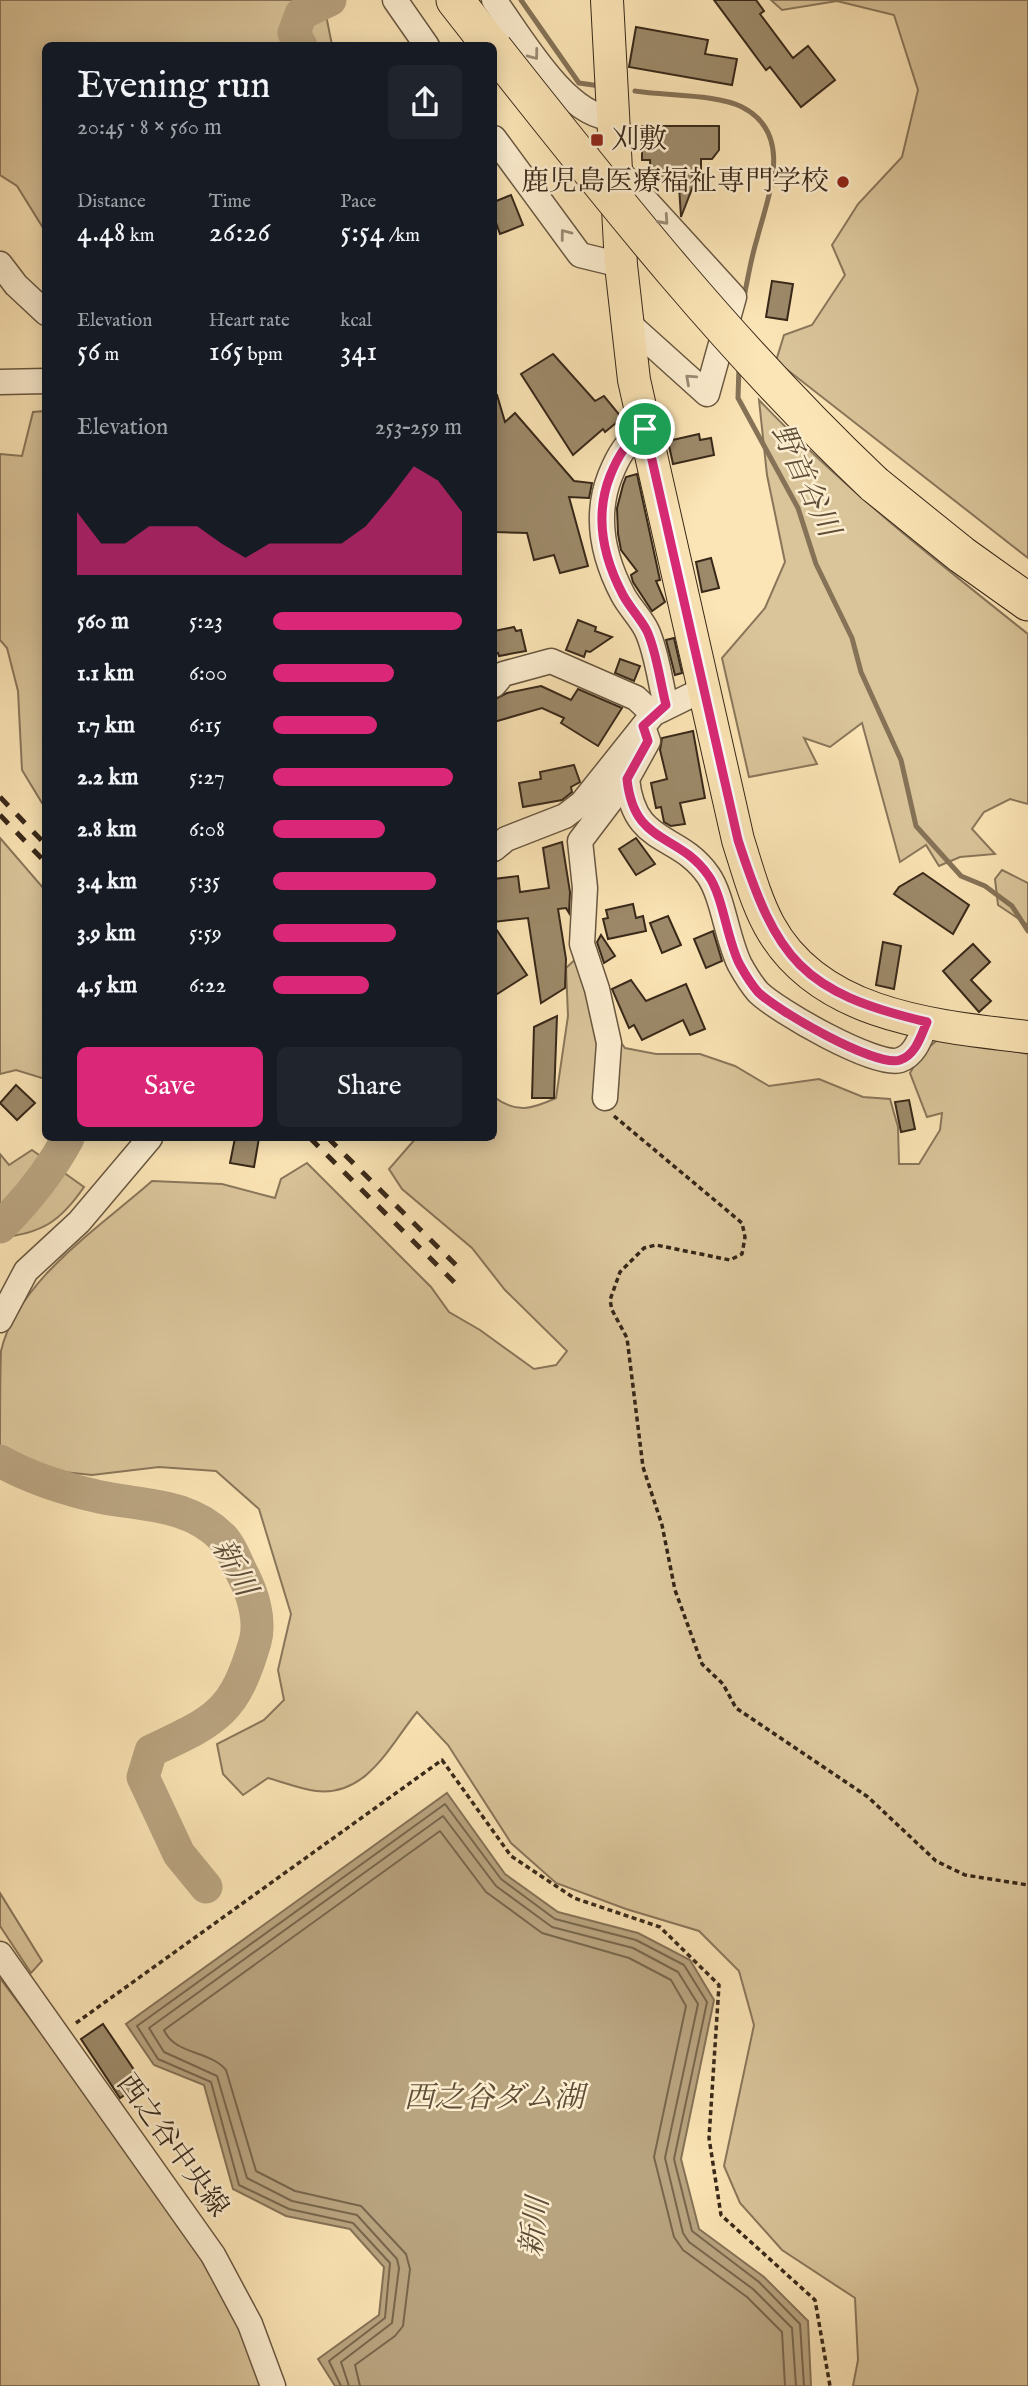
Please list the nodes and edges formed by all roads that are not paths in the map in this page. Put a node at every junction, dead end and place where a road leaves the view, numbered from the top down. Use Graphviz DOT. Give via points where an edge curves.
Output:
graph roads {
  1 [pos="455,0"];
  2 [pos="494,0"];
  3 [pos="607,0"];
  4 [pos="396,2"];
  5 [pos="424,42"];
  6 [pos="488,42"];
  7 [pos="497,53"];
  8 [pos="613,118"];
  9 [pos="497,142"];
  10 [pos="618,170"];
  11 [pos="0,264"];
  12 [pos="621,265"];
  13 [pos="42,309"];
  14 [pos="627,323"];
  15 [pos="42,381"];
  16 [pos="0,383"];
  17 [pos="645,429"];
  18 [pos="1028,602"];
  19 [pos="497,681"];
  20 [pos="704,689"];
  21 [pos="654,715"];
  22 [pos="627,779"];
  23 [pos="497,846"];
  24 [pos="927,1022"];
  25 [pos="1028,1037"];
  26 [pos="605,1098"];
  27 [pos="147,1141"];
  28 [pos="0,1320"];
  29 [pos="0,1954"];
  30 [pos="273,2386"];
  1 -- 6 [label="highway"];
  2 -- 8 [label="street, one-way" via="580,108"];
  3 -- 8 [label="main road"];
  4 -- 5 [label="street"];
  7 -- 18 [label="highway, bridge" via="660,259 762,372 874,484"];
  8 -- 10 [label="main road"];
  12 -- 9 [label="street, one-way" via="580,255"];
  10 -- 12 [label="main road"];
  10 -- 14 [label="street, one-way" via="734,297 707,394"];
  11 -- 13 [label="street"];
  12 -- 14 [label="main road"];
  14 -- 17 [label="main road"];
  15 -- 16 [label="street"];
  17 -- 20 [label="main road"];
  17 -- 21 [label="street" via="630,438 616,461 600,518 605,553 623,596 647,632"];
  19 -- 21 [label="street" via="503,674 551,661 636,698"];
  20 -- 21 [label="street"];
  20 -- 24 [label="main road" via="738,840 776,935 815,980 872,1007"];
  21 -- 22 [label="street" via="648,741"];
  21 -- 23 [label="street" via="582,803 565,816"];
  22 -- 24 [label="street" via="635,812 648,830 698,861 711,879 740,965 758,992 794,1018 881,1059 900,1060 915,1049"];
  22 -- 26 [label="street" via="580,841 585,888 582,944 609,1044"];
  24 -- 25 [label="main road"];
  27 -- 28 [label="street" via="79,1222 26,1270"];
  29 -- 30 [label="street, 西之谷中央線" via="213,2255 250,2324"];
}
